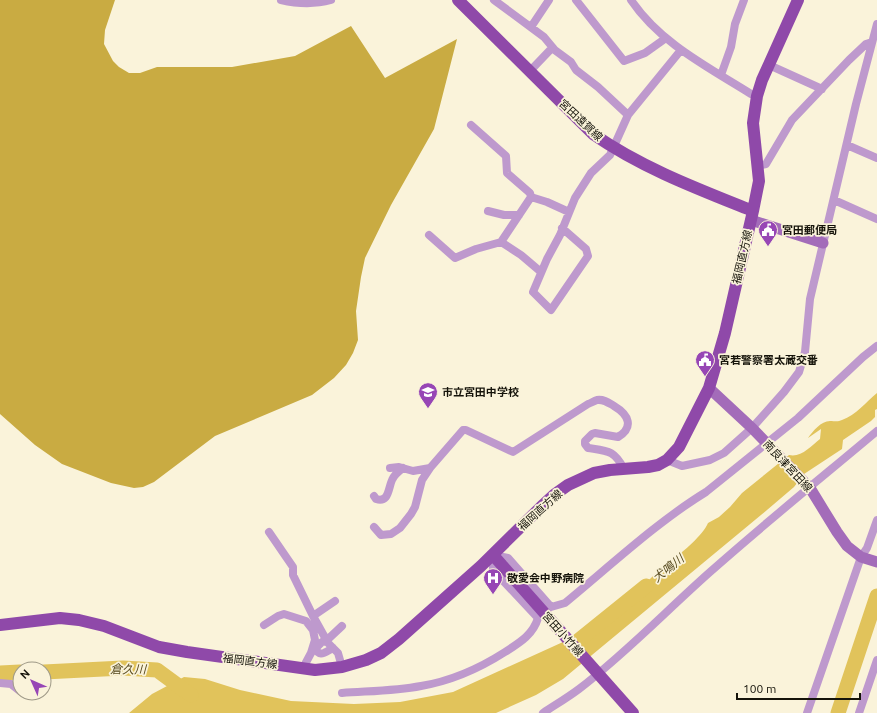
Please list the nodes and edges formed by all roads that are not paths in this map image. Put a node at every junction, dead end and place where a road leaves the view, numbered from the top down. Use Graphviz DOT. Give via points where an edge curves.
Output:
graph roads {
  1 [pos="281,0"];
  2 [pos="331,0"];
  3 [pos="494,0"];
  4 [pos="549,0"];
  5 [pos="576,0"];
  6 [pos="631,0"];
  7 [pos="744,0"];
  8 [pos="798,0"];
  9 [pos="462,1"];
  10 [pos="877,24"];
  11 [pos="530,27"];
  12 [pos="666,38"];
  13 [pos="872,42"];
  14 [pos="554,49"];
  15 [pos="681,50"];
  16 [pos="769,64"];
  17 [pos="530,71"];
  18 [pos="721,75"];
  19 [pos="822,89"];
  20 [pos="757,96"];
  21 [pos="628,115"];
  22 [pos="471,125"];
  23 [pos="847,145"];
  24 [pos="613,148"];
  25 [pos="877,158"];
  26 [pos="758,166"];
  27 [pos="531,197"];
  28 [pos="834,200"];
  29 [pos="488,211"];
  30 [pos="569,212"];
  31 [pos="519,215"];
  32 [pos="752,215"];
  33 [pos="877,219"];
  34 [pos="562,228"];
  35 [pos="429,235"];
  36 [pos="501,242"];
  37 [pos="824,243"];
  38 [pos="541,272"];
  39 [pos="877,346"];
  40 [pos="709,388"];
  41 [pos="752,428"];
  42 [pos="877,431"];
  43 [pos="767,443"];
  44 [pos="666,460"];
  45 [pos="390,468"];
  46 [pos="403,468"];
  47 [pos="430,468"];
  48 [pos="624,469"];
  49 [pos="810,488"];
  50 [pos="374,496"];
  51 [pos="877,520"];
  52 [pos="374,527"];
  53 [pos="269,532"];
  54 [pos="493,555"];
  55 [pos="864,558"];
  56 [pos="877,562"];
  57 [pos="336,601"];
  58 [pos="313,616"];
  59 [pos="0,625"];
  60 [pos="264,625"];
  61 [pos="342,626"];
  62 [pos="326,641"];
  63 [pos="314,648"];
  64 [pos="333,648"];
  65 [pos="877,660"];
  66 [pos="342,667"];
  67 [pos="303,668"];
  68 [pos="598,673"];
  69 [pos="0,684"];
  70 [pos="12,685"];
  71 [pos="342,693"];
  72 [pos="543,713"];
  73 [pos="633,713"];
  74 [pos="807,713"];
  75 [pos="859,713"];
  1 -- 2 [label="street" via="317,4"];
  3 -- 11 [label="street"];
  4 -- 11 [label="street"];
  5 -- 12 [label="street" via="624,61 645,54"];
  6 -- 12 [label="street" via="642,15"];
  7 -- 18 [label="street"];
  8 -- 16 [label="main road, 福岡直方線"];
  9 -- 17 [label="main road, 宮田遠賀線"];
  10 -- 13 [label="street"];
  11 -- 14 [label="street" via="544,37"];
  12 -- 15 [label="street"];
  13 -- 19 [label="street" via="848,60"];
  13 -- 23 [label="street"];
  14 -- 17 [label="street" via="552,48"];
  14 -- 21 [label="street"];
  15 -- 18 [label="street"];
  15 -- 21 [label="street"];
  16 -- 19 [label="street"];
  16 -- 20 [label="main road, 福岡直方線"];
  17 -- 24 [label="main road, 宮田遠賀線" via="593,134"];
  18 -- 20 [label="street"];
  19 -- 26 [label="street" via="792,120 766,164"];
  20 -- 26 [label="main road, 福岡直方線" via="753,123"];
  21 -- 24 [label="street"];
  22 -- 27 [label="street" via="506,156 507,173 530,192"];
  23 -- 25 [label="street"];
  23 -- 28 [label="street"];
  24 -- 30 [label="street" via="610,155 591,173"];
  24 -- 32 [label="main road, 宮田遠賀線"];
  26 -- 32 [label="main road, 福岡直方線" via="759,181"];
  27 -- 30 [label="street"];
  27 -- 31 [label="street"];
  28 -- 33 [label="street"];
  28 -- 37 [label="street"];
  29 -- 31 [label="street"];
  30 -- 34 [label="street"];
  31 -- 36 [label="street"];
  32 -- 37 [label="main road"];
  32 -- 40 [label="main road, 福岡直方線" via="725,333"];
  34 -- 38 [label="street"];
  34 -- 38 [label="street" via="586,249 588,256 551,310 532,292"];
  35 -- 36 [label="street" via="455,258"];
  36 -- 38 [label="street"];
  37 -- 41 [label="street" via="810,299 805,352 799,372"];
  39 -- 43 [label="street"];
  40 -- 41 [label="main road, 南良津宮田線"];
  40 -- 44 [label="main road, 福岡直方線" via="678,447"];
  41 -- 43 [label="main road, 南良津宮田線"];
  41 -- 44 [label="street" via="724,453 710,460 682,466"];
  42 -- 49 [label="street"];
  43 -- 49 [label="main road, 南良津宮田線"];
  43 -- 54 [label="street" via="647,535 565,603 551,607 508,558"];
  44 -- 48 [label="main road, 福岡直方線" via="658,465"];
  45 -- 46 [label="street"];
  46 -- 47 [label="street" via="413,471"];
  46 -- 50 [label="street" via="392,478 384,500 376,499"];
  47 -- 48 [label="street" via="463,430 513,452 588,404 601,400 623,412 627,417 627,429 618,437 592,434 585,444 588,448 612,452"];
  47 -- 52 [label="street" via="422,480 411,514 400,528 391,534 381,535"];
  48 -- 54 [label="main road, 福岡直方線" via="594,473 568,485 541,507"];
  49 -- 55 [label="main road, 南良津宮田線" via="843,541 852,551"];
  49 -- 68 [label="street" via="710,572"];
  51 -- 55 [label="street"];
  53 -- 58 [label="street" via="293,567 293,576"];
  54 -- 66 [label="main road, 福岡直方線" via="381,653"];
  54 -- 68 [label="main road, 宮田小竹線"];
  54 -- 71 [label="street" via="493,570 538,618 525,640 490,661 441,681 420,687"];
  55 -- 56 [label="main road, 南良津宮田線"];
  55 -- 74 [label="street"];
  57 -- 58 [label="street"];
  58 -- 62 [label="street"];
  59 -- 67 [label="main road, 福岡直方線" via="60,618 79,620 104,626 159,647"];
  60 -- 63 [label="street" via="284,614 306,621 315,635"];
  61 -- 62 [label="street"];
  62 -- 63 [label="street"];
  62 -- 64 [label="street"];
  63 -- 64 [label="street" via="323,654"];
  63 -- 67 [label="street"];
  64 -- 66 [label="street" via="338,652"];
  65 -- 75 [label="street"];
  66 -- 67 [label="main road, 福岡直方線" via="315,670"];
  68 -- 72 [label="street"];
  68 -- 73 [label="main road, 宮田小竹線"];
  69 -- 70 [label="street"];
}
